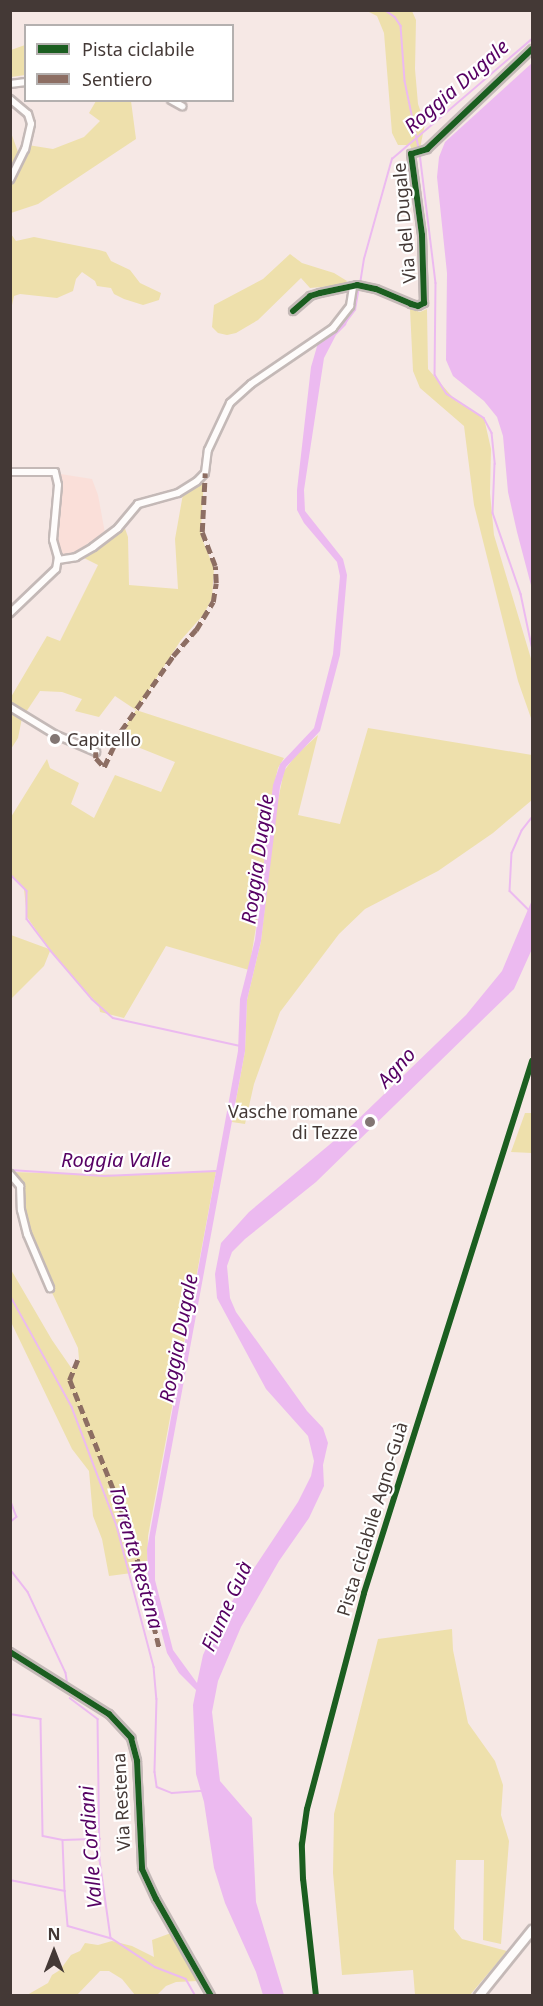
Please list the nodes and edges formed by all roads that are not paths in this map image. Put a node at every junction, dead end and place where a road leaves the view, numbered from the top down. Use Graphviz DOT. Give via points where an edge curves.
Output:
graph roads {
  1 [pos="532,49"];
  2 [pos="10,99"];
  3 [pos="175,102"];
  4 [pos="182,106"];
  5 [pos="10,180"];
  6 [pos="355,285"];
  7 [pos="293,311"];
  8 [pos="10,472"];
  9 [pos="58,560"];
  10 [pos="10,612"];
  11 [pos="10,707"];
  12 [pos="96,752"];
  13 [pos="10,1174"];
  14 [pos="50,1288"];
  15 [pos="10,1652"];
  16 [pos="532,1930"];
  17 [pos="211,1995"];
  18 [pos="479,1995"];
  1 -- 6 [label="street, Via del Dugale" via="422,151 411,154 420,206 425,300 421,305 411,304"];
  2 -- 5 [label="street" via="28,114 31,124 25,149"];
  3 -- 4 [label="street"];
  6 -- 7 [label="street" via="310,296"];
  6 -- 9 [label="street" via="350,306 333,328 230,403 208,450 205,472 197,481 178,493 138,504 118,528 93,547 76,557"];
  8 -- 9 [label="street" via="55,472 58,485 52,531"];
  9 -- 10 [label="street" via="50,575"];
  11 -- 12 [label="street" via="54,734"];
  13 -- 14 [label="street" via="20,1186 27,1234"];
  15 -- 17 [label="street, Via Restena" via="108,1714 131,1738 137,1761 142,1869"];
  16 -- 18 [label="main road"];
}
